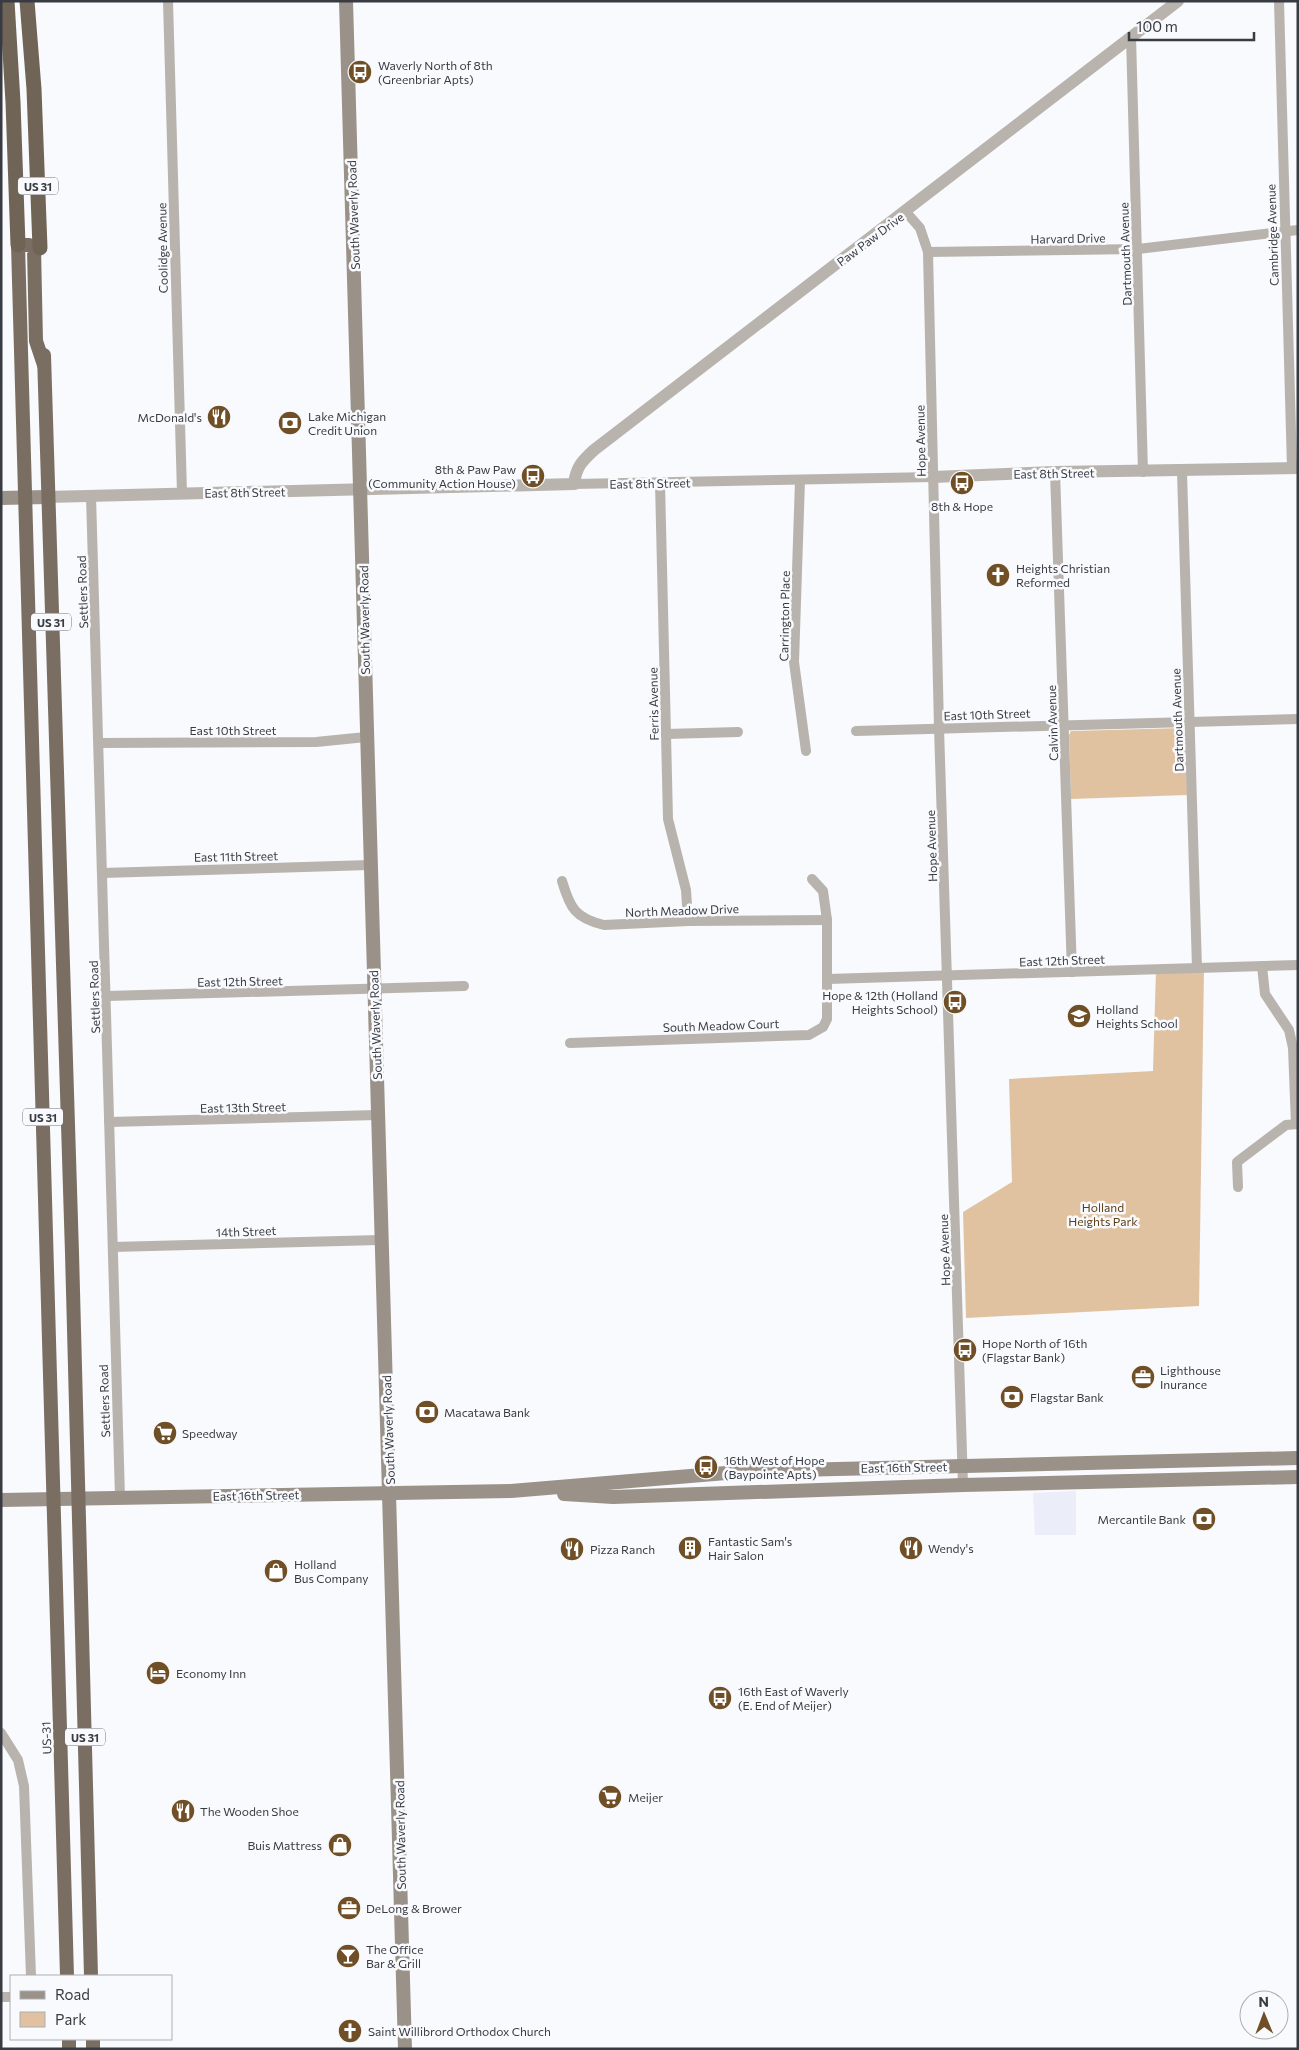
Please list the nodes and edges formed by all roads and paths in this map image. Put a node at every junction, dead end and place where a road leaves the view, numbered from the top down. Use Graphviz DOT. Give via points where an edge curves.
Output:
graph roads {
  1 [pos="7,1"];
  2 [pos="27,1"];
  3 [pos="32,1"];
  4 [pos="168,1"];
  5 [pos="346,1"];
  6 [pos="1178,1"];
  7 [pos="1278,1"];
  8 [pos="1,25"];
  9 [pos="30,27"];
  10 [pos="1130,37"];
  11 [pos="12,77"];
  12 [pos="906,212"];
  13 [pos="1298,230"];
  14 [pos="1284,231"];
  15 [pos="18,245"];
  16 [pos="40,248"];
  17 [pos="1138,249"];
  18 [pos="928,252"];
  19 [pos="44,365"];
  20 [pos="1295,468"];
  21 [pos="1055,472"];
  22 [pos="1143,472"];
  23 [pos="1182,472"];
  24 [pos="933,478"];
  25 [pos="800,480"];
  26 [pos="660,483"];
  27 [pos="574,484"];
  28 [pos="362,490"];
  29 [pos="182,494"];
  30 [pos="91,496"];
  31 [pos="47,497"];
  32 [pos="1,498"];
  33 [pos="24,498"];
  34 [pos="1298,719"];
  35 [pos="1190,722"];
  36 [pos="1064,724"];
  37 [pos="939,728"];
  38 [pos="856,730"];
  39 [pos="738,732"];
  40 [pos="32,734"];
  41 [pos="667,734"];
  42 [pos="366,737"];
  43 [pos="99,743"];
  44 [pos="56,747"];
  45 [pos="806,751"];
  46 [pos="370,865"];
  47 [pos="102,873"];
  48 [pos="812,879"];
  49 [pos="562,881"];
  50 [pos="827,920"];
  51 [pos="688,921"];
  52 [pos="1298,965"];
  53 [pos="1262,966"];
  54 [pos="1197,968"];
  55 [pos="1072,972"];
  56 [pos="948,976"];
  57 [pos="828,979"];
  58 [pos="464,986"];
  59 [pos="374,989"];
  60 [pos="107,996"];
  61 [pos="570,1043"];
  62 [pos="377,1115"];
  63 [pos="109,1122"];
  64 [pos="1297,1124"];
  65 [pos="1238,1187"];
  66 [pos="380,1240"];
  67 [pos="113,1247"];
  68 [pos="72,1253"];
  69 [pos="47,1254"];
  70 [pos="1298,1458"];
  71 [pos="962,1466"];
  72 [pos="1298,1477"];
  73 [pos="963,1485"];
  74 [pos="511,1492"];
  75 [pos="391,1493"];
  76 [pos="120,1497"];
  77 [pos="78,1498"];
  78 [pos="54,1499"];
  79 [pos="1,1500"];
  80 [pos="1,1733"];
  81 [pos="61,1749"];
  82 [pos="86,1763"];
  83 [pos="31,1975"];
  84 [pos="68,1975"];
  85 [pos="91,1975"];
  86 [pos="405,2049"];
  1 -- 11 [label="highway, US 31"];
  2 -- 9 [label="highway, US 31"];
  3 -- 9 [label="highway"];
  4 -- 29 [label="street, Coolidge Avenue"];
  5 -- 28 [label="main road, South Waverly Road"];
  6 -- 10 [label="street, Paw Paw Drive"];
  7 -- 14 [label="street, Cambridge Avenue"];
  8 -- 11 [label="highway"];
  9 -- 16 [label="highway, US 31"];
  10 -- 12 [label="street, Paw Paw Drive"];
  10 -- 17 [label="street, Dartmouth Avenue"];
  11 -- 15 [label="highway, US 31"];
  12 -- 18 [label="street, Hope Avenue" via="924,237"];
  12 -- 27 [label="street, Paw Paw Drive" via="594,450 580,462"];
  13 -- 14 [label="street, Harvard Drive"];
  14 -- 17 [label="street, Harvard Drive"];
  14 -- 20 [label="street, Cambridge Avenue"];
  15 -- 19 [label="highway" via="34,248 36,341"];
  15 -- 33 [label="highway, US 31"];
  16 -- 19 [label="highway, US 31"];
  17 -- 18 [label="street, Harvard Drive"];
  17 -- 22 [label="street, Dartmouth Avenue"];
  18 -- 24 [label="street, Hope Avenue"];
  19 -- 31 [label="highway, US 31"];
  20 -- 23 [label="street, East 8th Street"];
  21 -- 22 [label="street, East 8th Street"];
  21 -- 24 [label="street, East 8th Street"];
  21 -- 36 [label="street, Calvin Avenue"];
  22 -- 23 [label="street, East 8th Street"];
  23 -- 35 [label="street, Dartmouth Avenue"];
  24 -- 25 [label="street, East 8th Street"];
  24 -- 37 [label="street, Hope Avenue"];
  25 -- 26 [label="street, East 8th Street"];
  25 -- 45 [label="street, Carrington Place" via="794,662"];
  26 -- 27 [label="street, East 8th Street"];
  26 -- 41 [label="street, Ferris Avenue"];
  27 -- 28 [label="street, East 8th Street"];
  28 -- 29 [label="street, East 8th Street"];
  28 -- 42 [label="main road, South Waverly Road"];
  29 -- 30 [label="street, East 8th Street"];
  30 -- 31 [label="street, East 8th Street"];
  30 -- 43 [label="street, Settlers Road"];
  31 -- 33 [label="main road, East 8th Street"];
  31 -- 44 [label="highway, US 31"];
  32 -- 33 [label="main road, East 8th Street"];
  33 -- 40 [label="highway, US 31"];
  34 -- 35 [label="street, East 10th Street"];
  35 -- 36 [label="street, East 10th Street"];
  35 -- 54 [label="street, Dartmouth Avenue"];
  36 -- 37 [label="street, East 10th Street"];
  36 -- 55 [label="street, Calvin Avenue"];
  37 -- 38 [label="street, East 10th Street"];
  37 -- 56 [label="street, Hope Avenue"];
  39 -- 41 [label="street"];
  40 -- 44 [label="highway" via="42,744"];
  40 -- 69 [label="highway, US 31"];
  41 -- 51 [label="street, Ferris Avenue" via="668,819 686,890"];
  42 -- 43 [label="street, East 10th Street" via="316,742"];
  42 -- 46 [label="main road, South Waverly Road"];
  43 -- 47 [label="street, Settlers Road"];
  44 -- 68 [label="highway, US 31"];
  46 -- 47 [label="street, East 11th Street"];
  46 -- 59 [label="main road, South Waverly Road"];
  47 -- 60 [label="street, Settlers Road"];
  48 -- 50 [label="street, South Meadow Court" via="822,891"];
  49 -- 51 [label="street, North Meadow Drive" via="570,906 591,922 604,925"];
  50 -- 51 [label="street, North Meadow Drive"];
  50 -- 57 [label="street, South Meadow Court"];
  52 -- 53 [label="street, East 12th Street"];
  53 -- 54 [label="street, East 12th Street"];
  53 -- 64 [label="street" via="1265,994 1289,1030 1293,1048"];
  54 -- 55 [label="street, East 12th Street"];
  55 -- 56 [label="street, East 12th Street"];
  56 -- 57 [label="street, East 12th Street"];
  56 -- 71 [label="street, Hope Avenue"];
  57 -- 61 [label="street, South Meadow Court" via="827,1019 823,1027 809,1035"];
  58 -- 59 [label="street, East 12th Street"];
  59 -- 60 [label="street, East 12th Street"];
  59 -- 62 [label="main road, South Waverly Road"];
  60 -- 63 [label="street, Settlers Road"];
  62 -- 63 [label="street, East 13th Street"];
  62 -- 66 [label="main road, South Waverly Road"];
  63 -- 67 [label="street, Settlers Road"];
  64 -- 65 [label="street" via="1286,1125 1238,1162"];
  66 -- 67 [label="street, 14th Street"];
  66 -- 75 [label="main road, South Waverly Road"];
  67 -- 76 [label="street, Settlers Road"];
  68 -- 69 [label="highway"];
  68 -- 77 [label="highway, US 31"];
  69 -- 78 [label="highway, US 31"];
  70 -- 71 [label="main road, East 16th Street"];
  71 -- 73 [label="street, Hope Avenue"];
  71 -- 74 [label="main road, East 16th Street" via="750,1471"];
  72 -- 73 [label="main road, East 16th Street"];
  73 -- 74 [label="main road, East 16th Street" via="613,1497"];
  74 -- 75 [label="main road, East 16th Street"];
  75 -- 76 [label="main road, East 16th Street"];
  75 -- 86 [label="main road, South Waverly Road"];
  76 -- 77 [label="main road, East 16th Street"];
  77 -- 78 [label="main road, East 16th Street"];
  77 -- 82 [label="highway, US 31 / US 31"];
  78 -- 79 [label="main road, East 16th Street"];
  78 -- 81 [label="highway, US-31 / US 31"];
  80 -- 83 [label="street" via="18,1760 24,1786"];
  81 -- 82 [label="highway" via="74,1763"];
  81 -- 84 [label="highway, US-31 / US 31"];
  82 -- 85 [label="highway, US 31 / US 31"];
}
